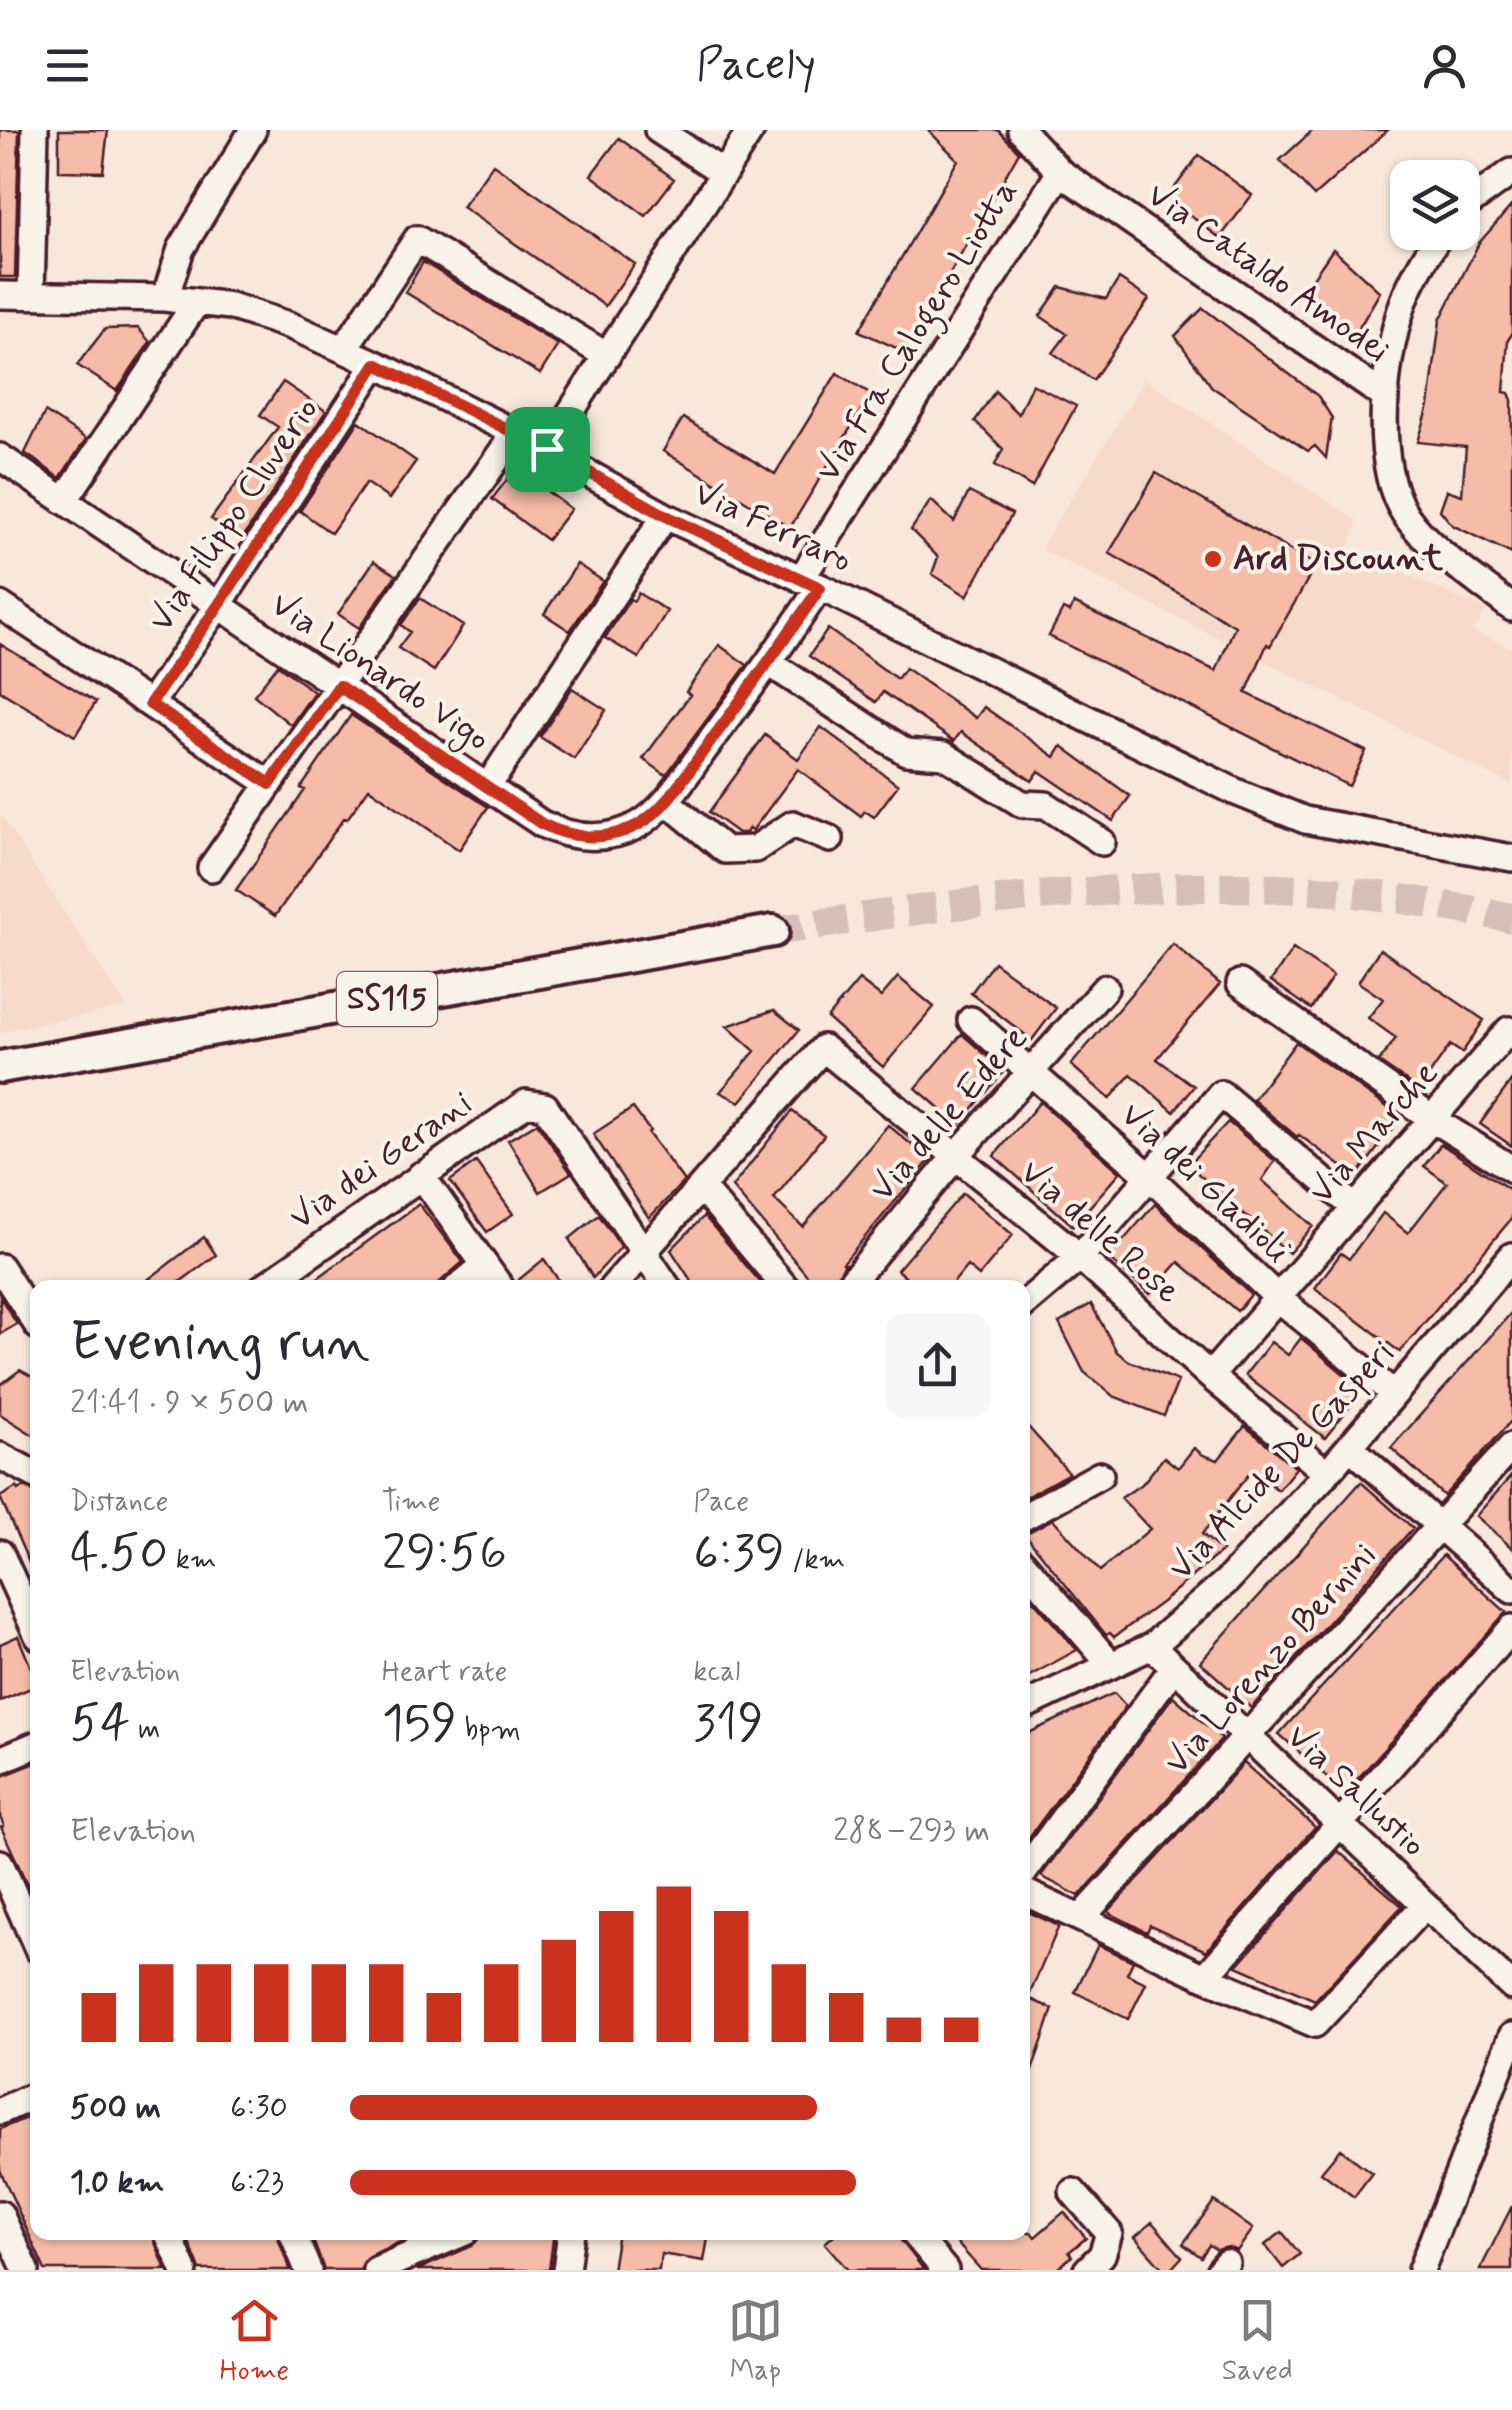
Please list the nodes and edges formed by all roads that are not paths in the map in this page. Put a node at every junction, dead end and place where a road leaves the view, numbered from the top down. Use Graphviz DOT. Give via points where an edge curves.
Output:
graph roads {
  1 [pos="34,130"];
  2 [pos="254,130"];
  3 [pos="658,130"];
  4 [pos="751,130"];
  5 [pos="1021,130"];
  6 [pos="724,172"];
  7 [pos="1060,172"];
  8 [pos="1512,172"];
  9 [pos="1480,195"];
  10 [pos="1431,250"];
  11 [pos="0,295"];
  12 [pos="31,295"];
  13 [pos="164,298"];
  14 [pos="196,302"];
  15 [pos="344,348"];
  16 [pos="607,356"];
  17 [pos="376,364"];
  18 [pos="1384,396"];
  19 [pos="515,433"];
  20 [pos="547,449"];
  21 [pos="0,457"];
  22 [pos="64,501"];
  23 [pos="666,516"];
  24 [pos="810,583"];
  25 [pos="0,605"];
  26 [pos="218,606"];
  27 [pos="1512,608"];
  28 [pos="769,663"];
  29 [pos="339,686"];
  30 [pos="150,704"];
  31 [pos="270,784"];
  32 [pos="488,786"];
  33 [pos="666,801"];
  34 [pos="830,838"];
  35 [pos="1102,842"];
  36 [pos="1512,858"];
  37 [pos="211,868"];
  38 [pos="773,931"];
  39 [pos="1240,983"];
  40 [pos="1105,988"];
  41 [pos="971,1020"];
  42 [pos="1512,1032"];
  43 [pos="0,1067"];
  44 [pos="1031,1073"];
  45 [pos="1434,1120"];
  46 [pos="956,1156"];
  47 [pos="1512,1170"];
  48 [pos="421,1175"];
  49 [pos="1148,1175"];
  50 [pos="701,1188"];
  51 [pos="1354,1207"];
  52 [pos="644,1251"];
  53 [pos="1512,1256"];
  54 [pos="1080,1257"];
  55 [pos="484,1265"];
  56 [pos="0,1267"];
  57 [pos="273,1280"];
  58 [pos="466,1280"];
  59 [pos="495,1280"];
  60 [pos="619,1280"];
  61 [pos="663,1280"];
  62 [pos="779,1280"];
  63 [pos="853,1280"];
  64 [pos="1278,1298"];
  65 [pos="1030,1299"];
  66 [pos="30,1314"];
  67 [pos="1210,1376"];
  68 [pos="1394,1394"];
  69 [pos="1512,1446"];
  70 [pos="1350,1447"];
  71 [pos="1327,1473"];
  72 [pos="1100,1474"];
  73 [pos="1030,1513"];
  74 [pos="1439,1526"];
  75 [pos="0,1553"];
  76 [pos="1030,1571"];
  77 [pos="7,1584"];
  78 [pos="1512,1590"];
  79 [pos="30,1607"];
  80 [pos="1512,1628"];
  81 [pos="1152,1646"];
  82 [pos="1111,1665"];
  83 [pos="1174,1667"];
  84 [pos="1030,1702"];
  85 [pos="1247,1736"];
  86 [pos="30,1747"];
  87 [pos="0,1760"];
  88 [pos="1340,1824"];
  89 [pos="0,1862"];
  90 [pos="1030,1865"];
  91 [pos="1030,1895"];
  92 [pos="1425,1905"];
  93 [pos="1081,1918"];
  94 [pos="30,1931"];
  95 [pos="1205,1978"];
  96 [pos="1512,1987"];
  97 [pos="1512,2036"];
  98 [pos="30,2098"];
  99 [pos="0,2111"];
  100 [pos="1073,2192"];
  101 [pos="0,2214"];
  102 [pos="170,2240"];
  103 [pos="295,2240"];
  104 [pos="446,2240"];
  105 [pos="570,2240"];
  106 [pos="1101,2265"];
  107 [pos="26,2270"];
  108 [pos="184,2270"];
  109 [pos="308,2270"];
  110 [pos="376,2270"];
  111 [pos="566,2270"];
  112 [pos="1420,2270"];
  1 -- 12 [label="street"];
  2 -- 13 [label="street" via="181,249"];
  3 -- 6 [label="street"];
  4 -- 6 [label="street"];
  5 -- 7 [label="street, Via Cataldo Amodei"];
  6 -- 16 [label="street"];
  7 -- 18 [label="street, Via Cataldo Amodei"];
  7 -- 24 [label="street, Via Fra Calogero Liotta"];
  8 -- 9 [label="street"];
  10 -- 18 [label="street" via="1406,296"];
  11 -- 12 [label="street, Via Ferraro"];
  12 -- 13 [label="street, Via Ferraro"];
  13 -- 14 [label="street, Via Ferraro"];
  14 -- 15 [label="street, Via Ferraro" via="230,306"];
  14 -- 22 [label="street"];
  15 -- 16 [label="street" via="416,239"];
  15 -- 17 [label="street, Via Ferraro"];
  16 -- 20 [label="street"];
  17 -- 19 [label="street, Via Ferraro"];
  17 -- 26 [label="street, Via Filippo Cluverio"];
  18 -- 27 [label="street" via="1392,487 1407,518"];
  19 -- 20 [label="street, Via Ferraro"];
  19 -- 29 [label="street"];
  20 -- 23 [label="street, Via Ferraro"];
  21 -- 22 [label="street, Via Lionardo Vigo"];
  22 -- 26 [label="street, Via Lionardo Vigo"];
  23 -- 24 [label="street, Via Ferraro"];
  23 -- 32 [label="street"];
  24 -- 28 [label="street, Via Fra Calogero Liotta"];
  24 -- 36 [label="street, Via Ferraro" via="1305,820"];
  25 -- 30 [label="street"];
  26 -- 29 [label="street, Via Lionardo Vigo"];
  26 -- 30 [label="street, Via Filippo Cluverio"];
  28 -- 33 [label="street, Via Fra Calogero Liotta"];
  28 -- 35 [label="street" via="906,752 944,755 1022,804 1046,805"];
  29 -- 31 [label="street"];
  29 -- 32 [label="street, Via Lionardo Vigo"];
  30 -- 31 [label="street"];
  31 -- 37 [label="street"];
  32 -- 33 [label="street, Via Lionardo Vigo" via="568,836 638,824"];
  33 -- 34 [label="street" via="726,850 756,849 792,824"];
  38 -- 43 [label="main road, SS115"];
  39 -- 45 [label="street"];
  40 -- 44 [label="street, Via delle Edere"];
  41 -- 44 [label="street, Via dei Gladioli"];
  42 -- 45 [label="street, Via Marche"];
  44 -- 46 [label="street, Via delle Edere"];
  44 -- 49 [label="street, Via dei Gladioli"];
  45 -- 47 [label="street"];
  45 -- 51 [label="street, Via Marche"];
  46 -- 50 [label="street, Via delle Rose" via="823,1048"];
  46 -- 54 [label="street, Via delle Rose"];
  46 -- 63 [label="street, Via delle Edere"];
  48 -- 52 [label="street, Via dei Gerani" via="526,1103 544,1106"];
  48 -- 55 [label="street"];
  48 -- 57 [label="street, Via dei Gerani"];
  49 -- 51 [label="street" via="1221,1094"];
  49 -- 54 [label="street"];
  49 -- 64 [label="street, Via dei Gladioli"];
  50 -- 52 [label="street"];
  50 -- 62 [label="street"];
  51 -- 64 [label="street, Via Marche"];
  52 -- 60 [label="street"];
  52 -- 61 [label="street"];
  53 -- 68 [label="street, Via Alcide De Gasperi"];
  54 -- 65 [label="street"];
  54 -- 67 [label="street, Via delle Rose"];
  55 -- 58 [label="street"];
  55 -- 59 [label="street"];
  56 -- 66 [label="street"];
  64 -- 67 [label="street, Via Marche"];
  64 -- 68 [label="street, Via dei Gladioli"];
  67 -- 71 [label="street, Via delle Rose"];
  68 -- 70 [label="street, Via Alcide De Gasperi"];
  69 -- 74 [label="street, Via Lorenzo Bernini"];
  70 -- 71 [label="street, Via Alcide De Gasperi"];
  70 -- 74 [label="street"];
  71 -- 81 [label="street, Via Alcide De Gasperi" via="1228,1580"];
  72 -- 73 [label="street"];
  74 -- 78 [label="street"];
  74 -- 85 [label="street, Via Lorenzo Bernini"];
  75 -- 77 [label="street"];
  76 -- 82 [label="street"];
  77 -- 79 [label="street"];
  80 -- 88 [label="street"];
  81 -- 82 [label="street, Via Alcide De Gasperi"];
  81 -- 83 [label="street, Via Sallustio"];
  82 -- 84 [label="street, Via Alcide De Gasperi"];
  83 -- 85 [label="street, Via Sallustio"];
  83 -- 90 [label="street"];
  85 -- 88 [label="street, Via Sallustio"];
  85 -- 93 [label="street, Via Lorenzo Bernini"];
  86 -- 87 [label="street"];
  88 -- 92 [label="street, Via Sallustio"];
  88 -- 95 [label="street"];
  89 -- 94 [label="street"];
  91 -- 93 [label="street"];
  92 -- 95 [label="street" via="1316,2024"];
  92 -- 96 [label="street, Via Sallustio"];
  93 -- 95 [label="street"];
  97 -- 112 [label="street"];
  98 -- 99 [label="street"];
  100 -- 106 [label="street" via="1109,2233"];
  101 -- 107 [label="street"];
  102 -- 108 [label="street"];
  103 -- 109 [label="street"];
  104 -- 110 [label="street"];
  105 -- 111 [label="street"];
}
